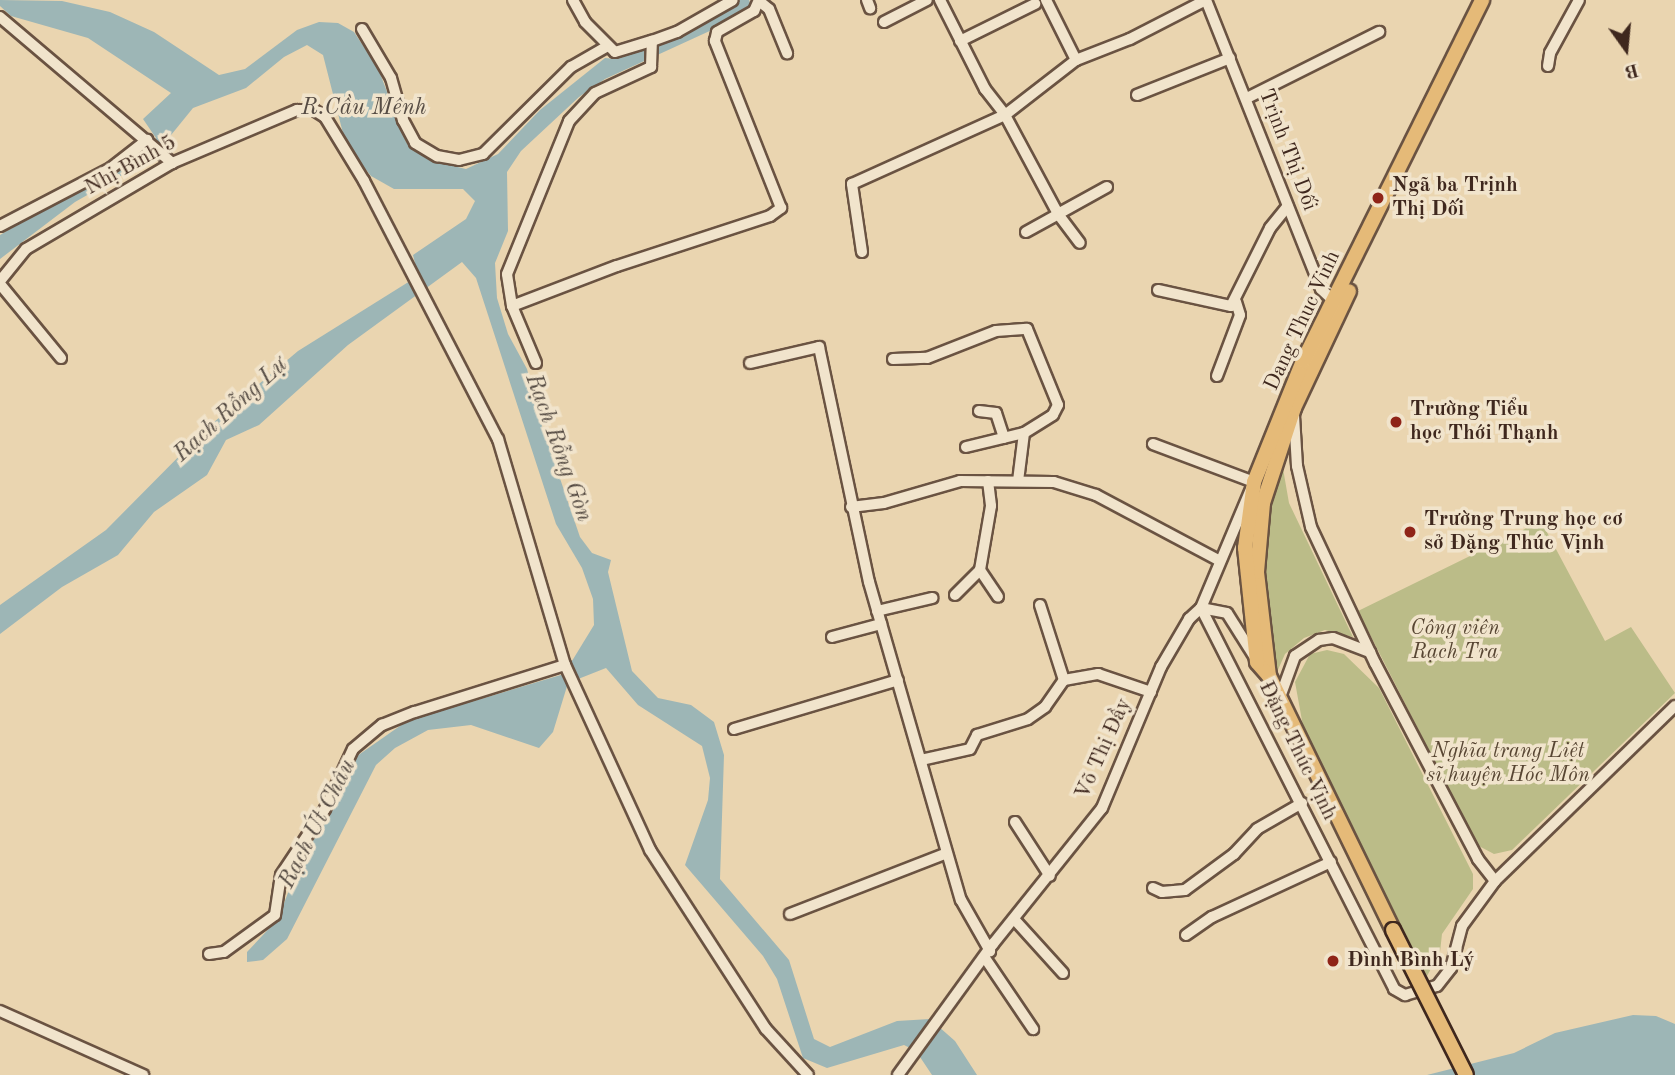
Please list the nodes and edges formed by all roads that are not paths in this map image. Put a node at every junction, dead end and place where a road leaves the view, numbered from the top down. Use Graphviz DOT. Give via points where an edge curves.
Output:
graph roads {
  1 [pos="573,0"];
  2 [pos="733,0"];
  3 [pos="759,0"];
  4 [pos="927,0"];
  5 [pos="940,0"];
  6 [pos="1206,0"];
  7 [pos="1482,0"];
  8 [pos="1489,0"];
  9 [pos="1579,0"];
  10 [pos="1040,2"];
  11 [pos="0,17"];
  12 [pos="884,22"];
  13 [pos="362,29"];
  14 [pos="1379,32"];
  15 [pos="960,41"];
  16 [pos="652,43"];
  17 [pos="606,47"];
  18 [pos="787,53"];
  19 [pos="1230,58"];
  20 [pos="1076,60"];
  21 [pos="1548,66"];
  22 [pos="1137,95"];
  23 [pos="1247,98"];
  24 [pos="1005,115"];
  25 [pos="153,144"];
  26 [pos="173,163"];
  27 [pos="1107,187"];
  28 [pos="1289,205"];
  29 [pos="1058,214"];
  30 [pos="0,226"];
  31 [pos="1026,232"];
  32 [pos="1080,243"];
  33 [pos="862,252"];
  34 [pos="0,283"];
  35 [pos="1158,290"];
  36 [pos="1237,302"];
  37 [pos="1337,304"];
  38 [pos="512,306"];
  39 [pos="61,358"];
  40 [pos="894,359"];
  41 [pos="536,363"];
  42 [pos="750,363"];
  43 [pos="1217,376"];
  44 [pos="1294,408"];
  45 [pos="979,411"];
  46 [pos="1024,433"];
  47 [pos="1004,438"];
  48 [pos="1153,444"];
  49 [pos="966,447"];
  50 [pos="988,481"];
  51 [pos="1018,481"];
  52 [pos="1254,482"];
  53 [pos="851,507"];
  54 [pos="1219,560"];
  55 [pos="980,570"];
  56 [pos="955,595"];
  57 [pos="998,597"];
  58 [pos="932,598"];
  59 [pos="1040,605"];
  60 [pos="1201,608"];
  61 [pos="877,611"];
  62 [pos="881,624"];
  63 [pos="832,637"];
  64 [pos="1370,652"];
  65 [pos="1257,662"];
  66 [pos="566,668"];
  67 [pos="1269,676"];
  68 [pos="898,680"];
  69 [pos="1064,680"];
  70 [pos="1151,692"];
  71 [pos="1279,700"];
  72 [pos="1675,706"];
  73 [pos="734,729"];
  74 [pos="921,760"];
  75 [pos="1302,803"];
  76 [pos="1015,822"];
  77 [pos="947,853"];
  78 [pos="1331,862"];
  79 [pos="1050,876"];
  80 [pos="1494,881"];
  81 [pos="1153,888"];
  82 [pos="790,914"];
  83 [pos="1014,919"];
  84 [pos="1186,934"];
  85 [pos="209,954"];
  86 [pos="988,955"];
  87 [pos="1063,973"];
  88 [pos="0,1012"];
  89 [pos="1032,1029"];
  90 [pos="137,1074"];
  91 [pos="808,1075"];
  92 [pos="898,1075"];
  93 [pos="1466,1075"];
  1 -- 17 [label="street"];
  2 -- 16 [label="street"];
  3 -- 18 [label="street" via="769,9"];
  3 -- 38 [label="street" via="754,11 717,32 715,41 781,208"];
  4 -- 12 [label="street"];
  5 -- 15 [label="street"];
  6 -- 19 [label="street, Trịnh Thị Dối"];
  6 -- 20 [label="street" via="1130,40"];
  7 -- 37 [label="main road, Dang Thuc Vinh"];
  8 -- 37 [label="main road, Dang Thuc Vinh"];
  9 -- 21 [label="street"];
  10 -- 15 [label="street"];
  10 -- 20 [label="street"];
  11 -- 25 [label="street"];
  13 -- 17 [label="street" via="391,78 415,144 437,156 459,160 483,154 571,67"];
  14 -- 23 [label="street"];
  15 -- 24 [label="street"];
  16 -- 17 [label="street" via="615,52"];
  16 -- 38 [label="street" via="654,59 647,71 595,93 569,121 507,274"];
  19 -- 22 [label="street"];
  19 -- 23 [label="street, Trịnh Thị Dối"];
  20 -- 24 [label="street"];
  23 -- 28 [label="street, Trịnh Thị Dối"];
  24 -- 29 [label="street"];
  24 -- 33 [label="street" via="852,184"];
  25 -- 26 [label="street"];
  25 -- 30 [label="street"];
  26 -- 34 [label="street, Nhị Bình 5" via="26,249"];
  26 -- 66 [label="street, Nhị Bình 5" via="298,110 317,112 335,128 498,439"];
  27 -- 29 [label="street"];
  28 -- 36 [label="street" via="1270,228"];
  28 -- 37 [label="street, Trịnh Thị Dối" via="1321,289"];
  29 -- 31 [label="street"];
  29 -- 32 [label="street"];
  34 -- 39 [label="street"];
  35 -- 36 [label="street" via="1220,306"];
  36 -- 43 [label="street" via="1240,315"];
  37 -- 44 [label="main road, Dang Thuc Vinh"];
  37 -- 52 [label="main road, Dang Thuc Vinh"];
  38 -- 41 [label="street"];
  40 -- 46 [label="street" via="927,358 996,331 1027,329 1058,405 1053,415"];
  42 -- 53 [label="street" via="819,347"];
  44 -- 64 [label="street" via="1297,466 1311,527"];
  44 -- 67 [label="main road, Dang Thuc Vinh" via="1272,469 1259,525 1257,572"];
  45 -- 47 [label="street" via="996,412"];
  46 -- 47 [label="street"];
  46 -- 51 [label="street"];
  47 -- 49 [label="street"];
  48 -- 52 [label="street"];
  50 -- 51 [label="street"];
  50 -- 53 [label="street" via="960,481"];
  50 -- 55 [label="street" via="991,506"];
  51 -- 54 [label="street" via="1055,482 1097,495"];
  52 -- 54 [label="street, Võ Thị Đầy"];
  52 -- 65 [label="main road, Dang Thuc Vinh" via="1245,548"];
  53 -- 61 [label="street"];
  54 -- 60 [label="street, Võ Thị Đầy"];
  55 -- 56 [label="street"];
  55 -- 57 [label="street"];
  58 -- 61 [label="street"];
  59 -- 69 [label="street"];
  60 -- 65 [label="street, Đặng Thúc Vịnh" via="1227,613"];
  60 -- 70 [label="street, Võ Thị Đầy" via="1189,619"];
  60 -- 75 [label="street, Đặng Thúc Vịnh"];
  61 -- 62 [label="street"];
  62 -- 63 [label="street"];
  62 -- 68 [label="street"];
  64 -- 71 [label="street" via="1332,638 1320,640 1295,656"];
  64 -- 80 [label="street" via="1478,859"];
  65 -- 67 [label="main road, Dang Thuc Vinh"];
  66 -- 85 [label="street" via="382,725 353,749 325,809 281,875 275,915 233,947"];
  66 -- 91 [label="street" via="650,850 766,1029"];
  67 -- 71 [label="main road, Dang Thuc Vinh"];
  68 -- 73 [label="street"];
  68 -- 74 [label="street"];
  69 -- 70 [label="street" via="1098,674"];
  69 -- 74 [label="street" via="1045,708 1028,719 977,735 970,749"];
  70 -- 79 [label="street, Võ Thị Đầy" via="1102,808"];
  71 -- 93 [label="main road, Dang Thuc Vinh, bridge"];
  72 -- 80 [label="street"];
  74 -- 77 [label="street"];
  75 -- 78 [label="street, Đặng Thúc Vịnh"];
  75 -- 81 [label="street" via="1256,829 1234,854 1185,890"];
  76 -- 79 [label="street"];
  77 -- 82 [label="street"];
  77 -- 86 [label="street" via="972,925"];
  78 -- 80 [label="street, Đặng Thúc Vịnh" via="1394,989 1405,995 1443,980 1462,926"];
  78 -- 84 [label="street" via="1212,917"];
  79 -- 83 [label="street, Võ Thị Đầy"];
  83 -- 86 [label="street, Võ Thị Đầy"];
  83 -- 87 [label="street"];
  86 -- 89 [label="street"];
  86 -- 92 [label="street, Võ Thị Đầy"];
  88 -- 90 [label="street"];
}
